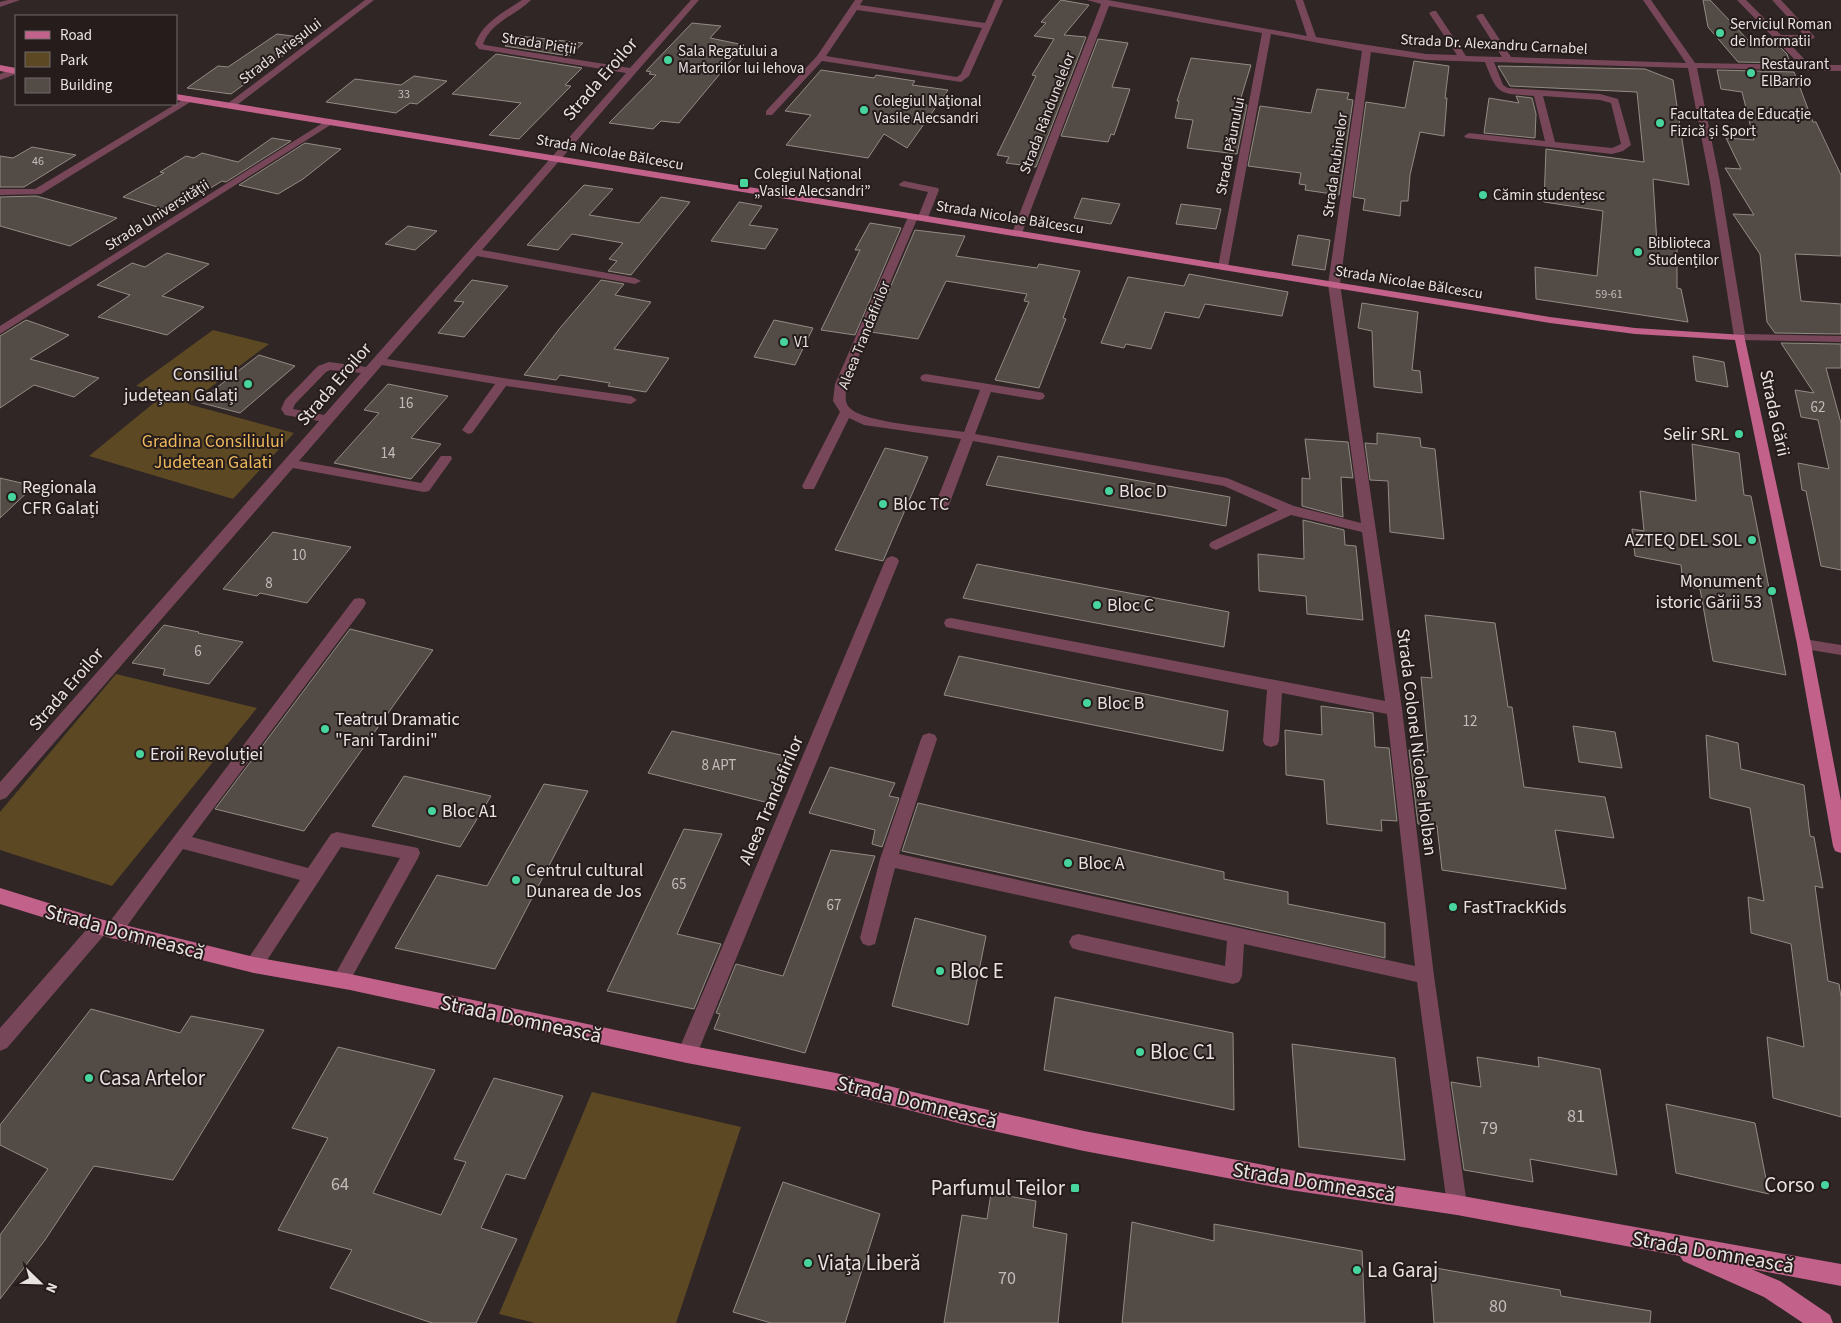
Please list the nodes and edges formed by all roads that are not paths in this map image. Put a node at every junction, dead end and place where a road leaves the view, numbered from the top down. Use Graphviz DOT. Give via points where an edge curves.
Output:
graph roads {
  1 [pos="16,0"];
  2 [pos="370,0"];
  3 [pos="527,0"];
  4 [pos="694,0"];
  5 [pos="999,0"];
  6 [pos="1091,0"];
  7 [pos="1299,0"];
  8 [pos="1647,0"];
  9 [pos="1741,0"];
  10 [pos="1776,0"];
  11 [pos="1106,2"];
  12 [pos="857,3"];
  13 [pos="0,5"];
  14 [pos="1434,13"];
  15 [pos="1480,16"];
  16 [pos="988,26"];
  17 [pos="1267,31"];
  18 [pos="1778,38"];
  19 [pos="1312,40"];
  20 [pos="1367,49"];
  21 [pos="820,58"];
  22 [pos="1464,59"];
  23 [pos="1488,59"];
  24 [pos="1508,60"];
  25 [pos="1692,65"];
  26 [pos="1807,67"];
  27 [pos="0,68"];
  28 [pos="1841,68"];
  29 [pos="15,71"];
  30 [pos="15,71"];
  31 [pos="632,71"];
  32 [pos="0,77"];
  33 [pos="1538,94"];
  34 [pos="178,97"];
  35 [pos="189,99"];
  36 [pos="230,106"];
  37 [pos="769,113"];
  38 [pos="330,122"];
  39 [pos="1469,136"];
  40 [pos="1551,145"];
  41 [pos="556,158"];
  42 [pos="904,184"];
  43 [pos="0,192"];
  44 [pos="918,217"];
  45 [pos="1017,234"];
  46 [pos="472,252"];
  47 [pos="1223,267"];
  48 [pos="635,281"];
  49 [pos="1334,284"];
  50 [pos="0,331"];
  51 [pos="1740,336"];
  52 [pos="1841,339"];
  53 [pos="380,361"];
  54 [pos="370,371"];
  55 [pos="926,378"];
  56 [pos="503,382"];
  57 [pos="987,387"];
  58 [pos="1039,396"];
  59 [pos="630,400"];
  60 [pos="846,412"];
  61 [pos="328,420"];
  62 [pos="468,430"];
  63 [pos="969,437"];
  64 [pos="446,459"];
  65 [pos="290,463"];
  66 [pos="809,486"];
  67 [pos="942,505"];
  68 [pos="1290,510"];
  69 [pos="1368,529"];
  70 [pos="1216,545"];
  71 [pos="892,561"];
  72 [pos="359,603"];
  73 [pos="951,623"];
  74 [pos="1804,644"];
  75 [pos="1841,650"];
  76 [pos="1275,686"];
  77 [pos="1394,709"];
  78 [pos="929,739"];
  79 [pos="1271,741"];
  80 [pos="0,793"];
  81 [pos="179,841"];
  82 [pos="1841,846"];
  83 [pos="890,859"];
  84 [pos="312,876"];
  85 [pos="0,896"];
  86 [pos="106,929"];
  87 [pos="1236,935"];
  88 [pos="869,938"];
  89 [pos="1078,942"];
  90 [pos="254,965"];
  91 [pos="1425,976"];
  92 [pos="341,980"];
  93 [pos="0,1042"];
  94 [pos="687,1054"];
  95 [pos="1457,1206"];
  96 [pos="1666,1244"];
  97 [pos="1841,1275"];
  98 [pos="1822,1323"];
  1 -- 13 [label="street"];
  2 -- 36 [label="street, Strada Arieșului"];
  3 -- 31 [label="street, Strada Pieții" via="487,30 479,44 500,51"];
  4 -- 31 [label="street, Strada Eroilor"];
  5 -- 16 [label="street"];
  6 -- 11 [label="street, Strada Dr. Alexandru Carnabel"];
  7 -- 19 [label="street"];
  8 -- 25 [label="street, Strada Gării"];
  9 -- 18 [label="street"];
  10 -- 18 [label="street" via="1811,37"];
  11 -- 17 [label="street, Strada Dr. Alexandru Carnabel"];
  11 -- 45 [label="street, Strada Rândunelelor"];
  12 -- 16 [label="street"];
  12 -- 21 [label="street"];
  14 -- 22 [label="street"];
  15 -- 24 [label="street"];
  16 -- 21 [label="street" via="966,76 958,80"];
  17 -- 19 [label="street, Strada Dr. Alexandru Carnabel"];
  17 -- 47 [label="street, Strada Păunului"];
  18 -- 26 [label="street"];
  19 -- 20 [label="street, Strada Dr. Alexandru Carnabel"];
  20 -- 22 [label="street, Strada Dr. Alexandru Carnabel"];
  20 -- 49 [label="street, Strada Rubinelor"];
  21 -- 37 [label="street"];
  22 -- 23 [label="street, Strada Dr. Alexandru Carnabel"];
  23 -- 24 [label="street, Strada Dr. Alexandru Carnabel"];
  23 -- 33 [label="street" via="1502,88"];
  24 -- 25 [label="street, Strada Dr. Alexandru Carnabel"];
  25 -- 26 [label="street, Strada Dr. Alexandru Carnabel"];
  25 -- 51 [label="street, Strada Gării"];
  26 -- 28 [label="street, Strada Dr. Alexandru Carnabel"];
  27 -- 29 [label="main road"];
  30 -- 32 [label="street"];
  31 -- 41 [label="street, Strada Eroilor"];
  33 -- 40 [label="street"];
  33 -- 40 [label="street" via="1615,101 1626,145 1612,151"];
  34 -- 35 [label="main road, Strada Nicolae Bălcescu"];
  35 -- 36 [label="main road, Strada Nicolae Bălcescu"];
  35 -- 43 [label="street" via="37,192"];
  36 -- 38 [label="main road, Strada Nicolae Bălcescu"];
  38 -- 41 [label="main road, Strada Nicolae Bălcescu"];
  38 -- 50 [label="street, Strada Universității"];
  39 -- 40 [label="street"];
  41 -- 44 [label="main road, Strada Nicolae Bălcescu"];
  41 -- 46 [label="street, Strada Eroilor"];
  42 -- 44 [label="street, Aleea Trandafirilor" via="934,190"];
  44 -- 45 [label="main road, Strada Nicolae Bălcescu"];
  44 -- 60 [label="street, Aleea Trandafirilor" via="841,384 839,401"];
  45 -- 47 [label="main road, Strada Nicolae Bălcescu"];
  46 -- 48 [label="street"];
  46 -- 53 [label="street, Strada Eroilor"];
  47 -- 49 [label="main road, Strada Nicolae Bălcescu"];
  49 -- 51 [label="main road, Strada Nicolae Bălcescu" via="1587,325"];
  49 -- 69 [label="street, Strada Colonel Nicolae Holban"];
  51 -- 52 [label="street, Strada Nicolae Bălcescu"];
  51 -- 74 [label="main road, Strada Gării"];
  53 -- 54 [label="street, Strada Eroilor"];
  53 -- 56 [label="street"];
  54 -- 61 [label="street, Strada Eroilor"];
  54 -- 61 [label="street" via="329,366 289,402 289,412"];
  55 -- 57 [label="street"];
  56 -- 59 [label="street"];
  56 -- 62 [label="street"];
  57 -- 58 [label="street"];
  57 -- 63 [label="street"];
  60 -- 63 [label="street, Aleea Trandafirilor" via="864,421"];
  60 -- 66 [label="street"];
  61 -- 65 [label="street, Strada Eroilor"];
  63 -- 67 [label="street"];
  63 -- 68 [label="street, Aleea Trandafirilor" via="1227,482"];
  64 -- 65 [label="street" via="424,488"];
  65 -- 80 [label="street, Strada Eroilor"];
  68 -- 69 [label="street, Aleea Trandafirilor"];
  68 -- 70 [label="street"];
  69 -- 77 [label="street, Strada Colonel Nicolae Holban"];
  71 -- 94 [label="street, Aleea Trandafirilor"];
  72 -- 81 [label="street"];
  73 -- 76 [label="street"];
  74 -- 75 [label="street"];
  74 -- 82 [label="main road, Strada Gării"];
  76 -- 77 [label="street"];
  76 -- 79 [label="street"];
  77 -- 91 [label="street, Strada Colonel Nicolae Holban"];
  78 -- 83 [label="street"];
  81 -- 84 [label="street"];
  81 -- 86 [label="street"];
  83 -- 87 [label="street"];
  83 -- 88 [label="street"];
  84 -- 90 [label="street"];
  84 -- 92 [label="street" via="337,839 412,854"];
  85 -- 86 [label="main road, Strada Domnească"];
  86 -- 90 [label="main road, Strada Domnească"];
  86 -- 93 [label="street"];
  87 -- 89 [label="street" via="1233,976"];
  87 -- 91 [label="street"];
  90 -- 92 [label="main road, Strada Domnească"];
  91 -- 95 [label="street, Strada Colonel Nicolae Holban"];
  92 -- 94 [label="main road, Strada Domnească"];
  94 -- 95 [label="main road, Strada Domnească" via="836,1082 1122,1149"];
  95 -- 96 [label="main road, Strada Domnească"];
  96 -- 97 [label="main road, Strada Domnească"];
  96 -- 98 [label="main road" via="1772,1289"];
}
